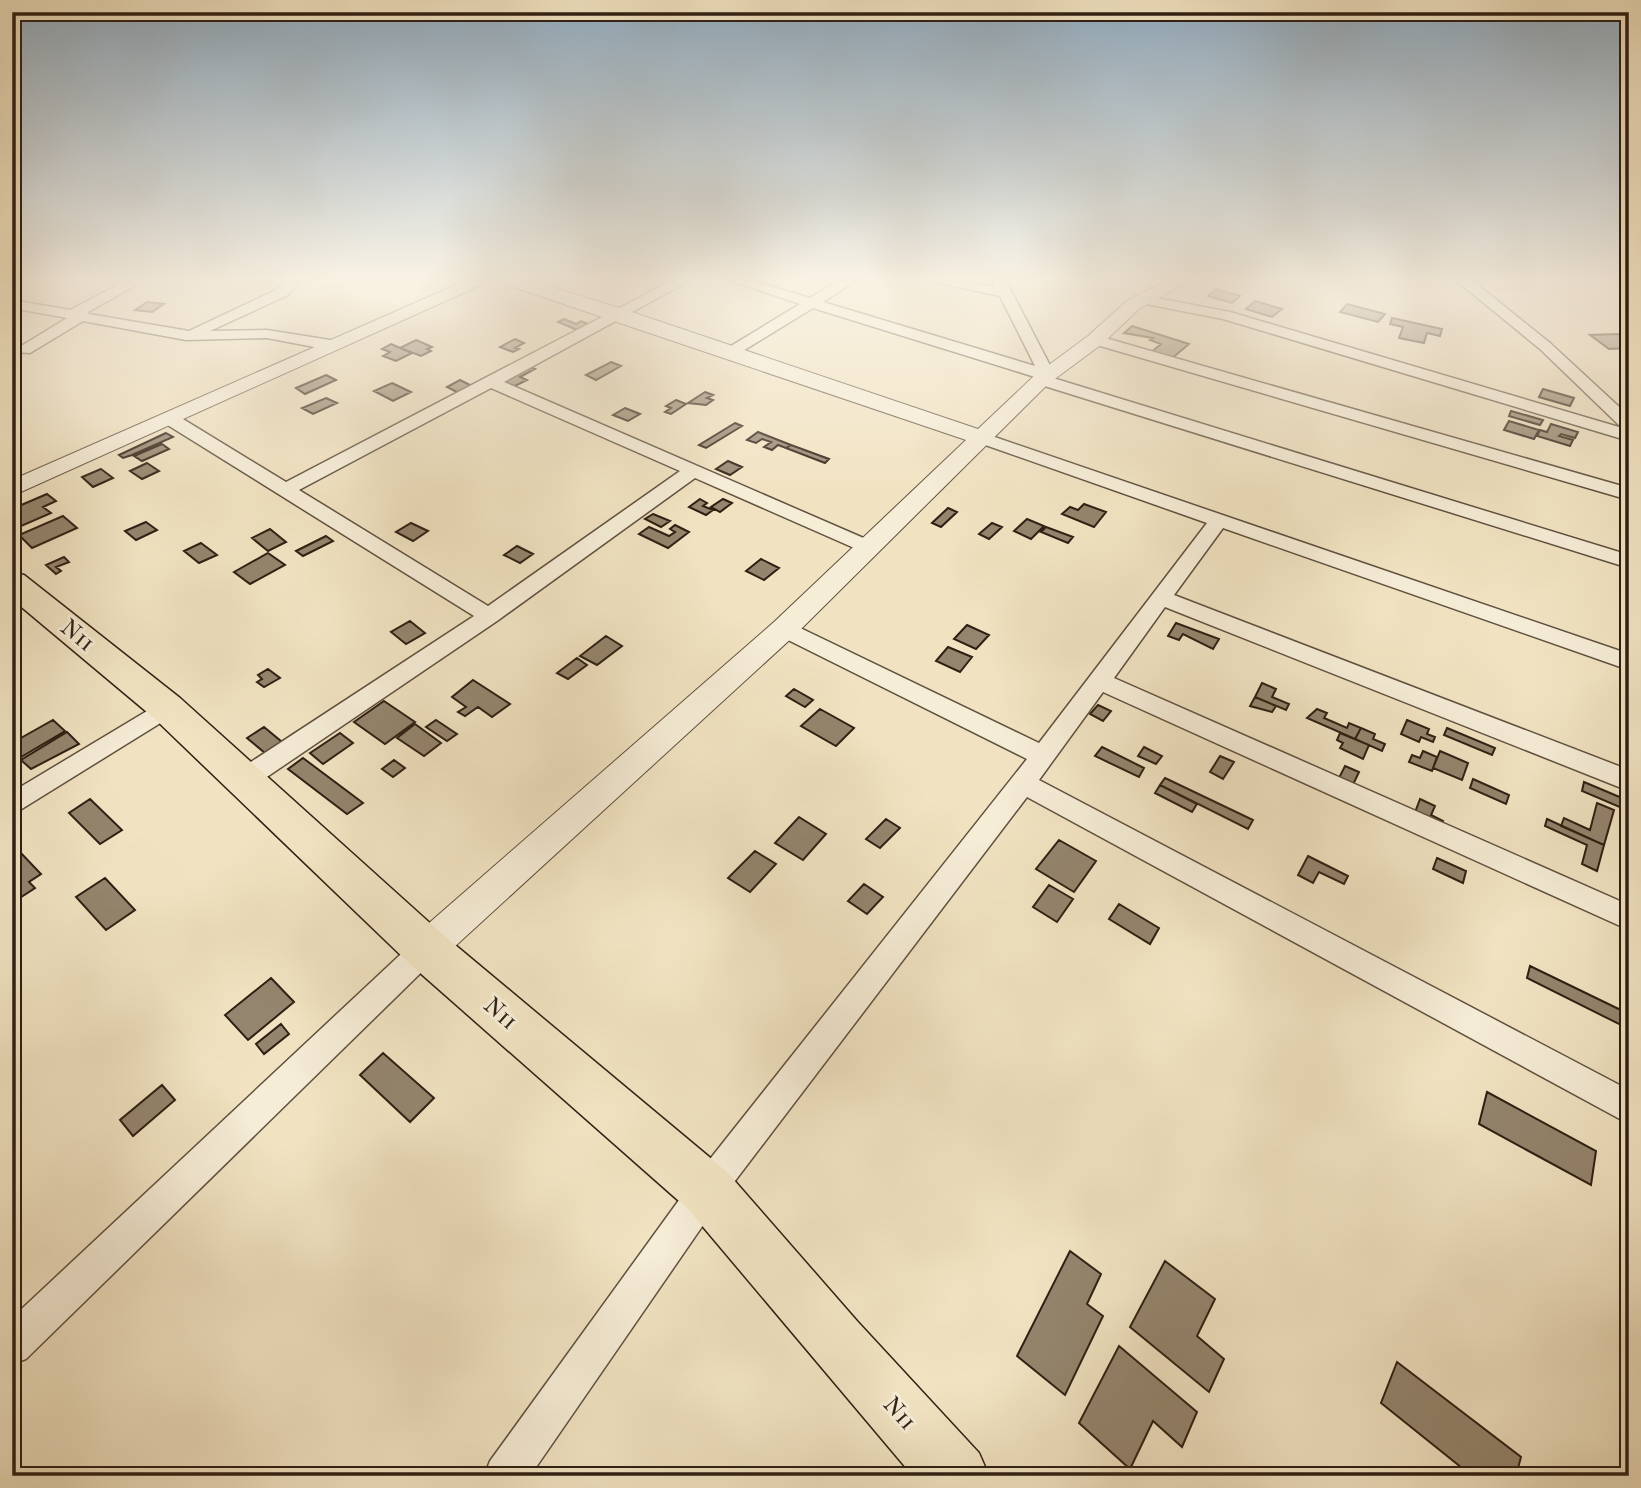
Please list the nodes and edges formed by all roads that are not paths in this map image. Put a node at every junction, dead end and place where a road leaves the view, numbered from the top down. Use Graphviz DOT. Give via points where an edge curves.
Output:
graph roads {
  1 [pos="319,350"];
  2 [pos="551,350"];
  3 [pos="727,350"];
  4 [pos="735,350"];
  5 [pos="957,350"];
  6 [pos="1031,350"];
  7 [pos="1081,350"];
  8 [pos="1131,350"];
  9 [pos="1343,350"];
  10 [pos="1551,350"];
  11 [pos="732,352"];
  12 [pos="1044,378"];
  13 [pos="491,382"];
  14 [pos="172,420"];
  15 [pos="1629,425"];
  16 [pos="1629,436"];
  17 [pos="980,437"];
  18 [pos="694,470"];
  19 [pos="12,489"];
  20 [pos="286,490"];
  21 [pos="1629,494"];
  22 [pos="1220,519"];
  23 [pos="868,547"];
  24 [pos="1629,562"];
  25 [pos="12,582"];
  26 [pos="1161,598"];
  27 [pos="489,616"];
  28 [pos="784,629"];
  29 [pos="1629,662"];
  30 [pos="1099,681"];
  31 [pos="167,708"];
  32 [pos="1043,756"];
  33 [pos="246,778"];
  34 [pos="1629,781"];
  35 [pos="1023,783"];
  36 [pos="12,805"];
  37 [pos="1629,918"];
  38 [pos="426,949"];
  39 [pos="1629,1108"];
  40 [pos="707,1189"];
  41 [pos="12,1345"];
  42 [pos="505,1476"];
  43 [pos="956,1476"];
  1 -- 14 [label="street"];
  2 -- 13 [label="street"];
  3 -- 11 [label="street"];
  4 -- 11 [label="street"];
  5 -- 12 [label="street"];
  6 -- 12 [label="street"];
  7 -- 12 [label="street"];
  8 -- 21 [label="street"];
  9 -- 16 [label="street"];
  10 -- 15 [label="street"];
  11 -- 17 [label="street"];
  12 -- 17 [label="street"];
  12 -- 24 [label="street"];
  13 -- 18 [label="street"];
  13 -- 20 [label="street"];
  14 -- 19 [label="street"];
  14 -- 20 [label="street"];
  17 -- 22 [label="street"];
  17 -- 23 [label="street"];
  18 -- 23 [label="street"];
  18 -- 27 [label="street"];
  20 -- 27 [label="street"];
  22 -- 26 [label="street"];
  22 -- 29 [label="street"];
  23 -- 28 [label="street"];
  25 -- 31 [label="main road, N11"];
  26 -- 30 [label="street"];
  26 -- 34 [label="street"];
  27 -- 33 [label="street"];
  28 -- 32 [label="street"];
  28 -- 38 [label="street"];
  30 -- 32 [label="street"];
  30 -- 37 [label="street"];
  31 -- 33 [label="main road, N11"];
  31 -- 36 [label="street"];
  32 -- 35 [label="street"];
  33 -- 38 [label="main road, N11"];
  35 -- 39 [label="street"];
  35 -- 40 [label="street"];
  38 -- 40 [label="main road, N11"];
  38 -- 41 [label="street"];
  40 -- 42 [label="street"];
  40 -- 43 [label="main road, N11"];
}
